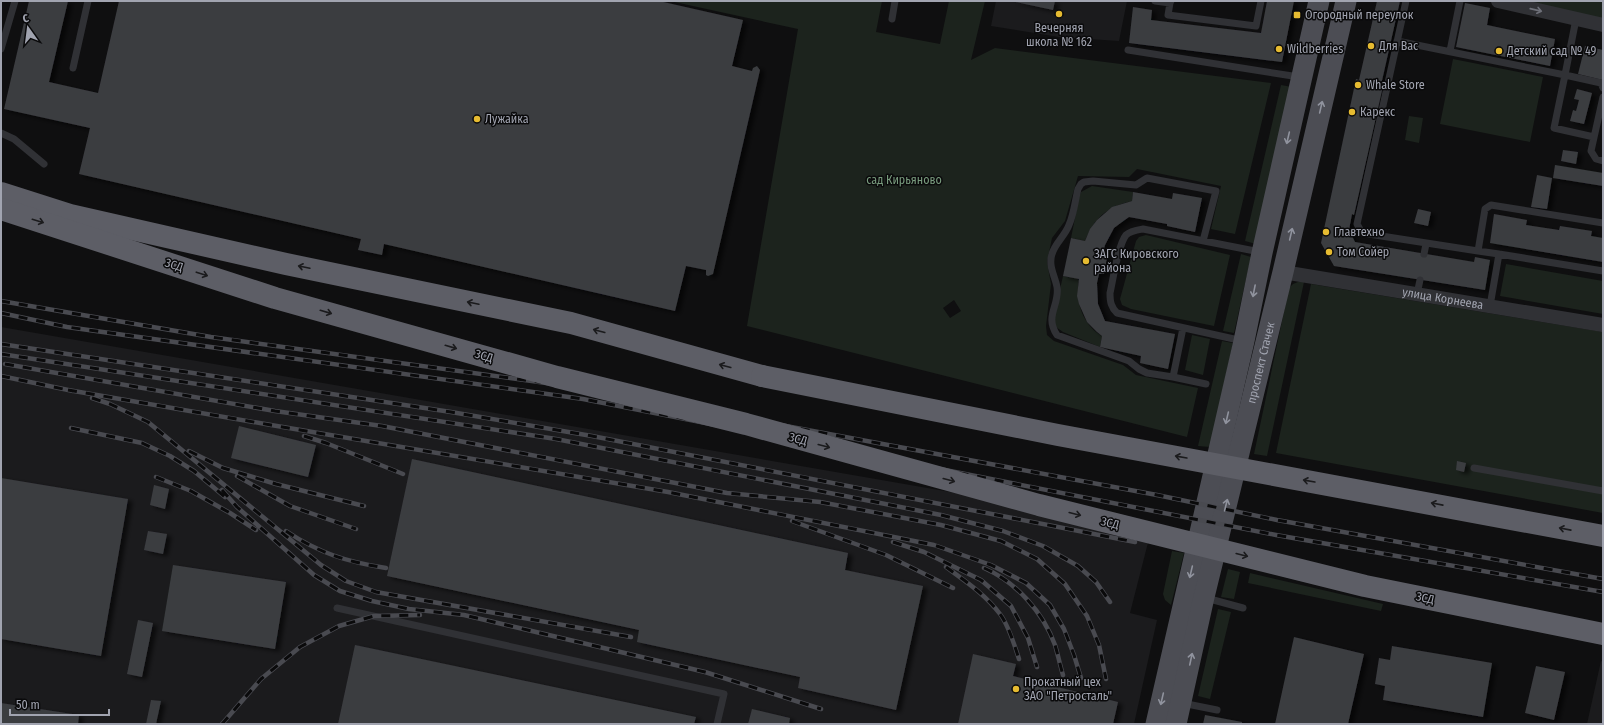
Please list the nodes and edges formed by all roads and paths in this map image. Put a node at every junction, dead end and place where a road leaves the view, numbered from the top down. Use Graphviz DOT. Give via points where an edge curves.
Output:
graph roads {
  1 [pos="15,1"];
  2 [pos="88,1"];
  3 [pos="896,1"];
  4 [pos="1155,1"];
  5 [pos="1261,1"];
  6 [pos="1319,1"];
  7 [pos="1346,1"];
  8 [pos="1406,1"];
  9 [pos="1460,1"];
  10 [pos="1498,1"];
  11 [pos="1170,2"];
  12 [pos="892,19"];
  13 [pos="1576,19"];
  14 [pos="1603,25"];
  15 [pos="1398,41"];
  16 [pos="1,48"];
  17 [pos="1128,50"];
  18 [pos="1450,51"];
  19 [pos="73,68"];
  20 [pos="1565,75"];
  21 [pos="1301,77"];
  22 [pos="1603,88"];
  23 [pos="1603,97"];
  24 [pos="1,133"];
  25 [pos="1594,138"];
  26 [pos="1603,161"];
  27 [pos="44,164"];
  28 [pos="1,193"];
  29 [pos="1,209"];
  30 [pos="1603,223"];
  31 [pos="1203,241"];
  32 [pos="1426,244"];
  33 [pos="1478,251"];
  34 [pos="1262,253"];
  35 [pos="1424,254"];
  36 [pos="1499,254"];
  37 [pos="1283,272"];
  38 [pos="1603,272"];
  39 [pos="1420,280"];
  40 [pos="1417,294"];
  41 [pos="1490,306"];
  42 [pos="1603,324"];
  43 [pos="1183,328"];
  44 [pos="1244,341"];
  45 [pos="1173,377"];
  46 [pos="1206,384"];
  47 [pos="1474,468"];
  48 [pos="1603,491"];
  49 [pos="1603,536"];
  50 [pos="1204,597"];
  51 [pos="337,608"];
  52 [pos="1243,608"];
  53 [pos="1603,634"];
  54 [pos="1181,703"];
  55 [pos="1217,710"];
  56 [pos="717,724"];
  57 [pos="1156,724"];
  58 [pos="1176,724"];
  1 -- 16 [label="lane"];
  2 -- 19 [label="lane"];
  3 -- 12 [label="lane"];
  4 -- 11 [label="lane"];
  5 -- 11 [label="lane" via="1256,26 1168,15"];
  6 -- 21 [label="main road, проспект Стачек"];
  37 -- 7 [label="main road, проспект Стачек, one-way"];
  8 -- 15 [label="lane"];
  9 -- 18 [label="lane"];
  10 -- 13 [label="street, one-way"];
  13 -- 14 [label="street"];
  13 -- 20 [label="lane"];
  15 -- 18 [label="lane"];
  15 -- 32 [label="lane" via="1357,224 1362,233"];
  17 -- 21 [label="lane"];
  18 -- 20 [label="lane"];
  20 -- 22 [label="lane" via="1601,83"];
  20 -- 25 [label="lane" via="1554,128"];
  21 -- 34 [label="main road, проспект Стачек, one-way"];
  23 -- 25 [label="lane"];
  24 -- 27 [label="lane" via="14,139"];
  25 -- 26 [label="lane" via="1590,151 1596,159"];
  49 -- 28 [label="highway, one-way, bridge" via="1058,435 762,376 570,324 78,216"];
  29 -- 53 [label="highway, ЗСД, one-way, bridge" via="275,298 557,377 746,424 1039,505 1366,586"];
  30 -- 33 [label="lane" via="1491,205 1485,209"];
  31 -- 34 [label="lane"];
  31 -- 43 [label="lane" via="1143,229 1127,234 1122,242 1110,293 1112,308 1117,313"];
  31 -- 45 [label="lane" via="1216,191 1147,178 1136,185 1093,181 1084,182 1078,189 1070,225 1052,254 1051,268 1058,288 1052,325 1057,335 1129,361 1147,373"];
  32 -- 33 [label="lane"];
  32 -- 35 [label="lane"];
  33 -- 36 [label="lane"];
  34 -- 44 [label="main road, проспект Стачек, one-way"];
  36 -- 38 [label="lane"];
  36 -- 41 [label="lane"];
  37 -- 40 [label="street, улица Корнеева"];
  50 -- 37 [label="main road, проспект Стачек, one-way"];
  39 -- 40 [label="lane"];
  40 -- 41 [label="street, улица Корнеева"];
  41 -- 42 [label="street, улица Корнеева"];
  43 -- 44 [label="lane"];
  43 -- 45 [label="lane"];
  44 -- 57 [label="main road, проспект Стачек, one-way"];
  45 -- 46 [label="lane"];
  47 -- 48 [label="lane"];
  50 -- 52 [label="lane"];
  54 -- 50 [label="main road, проспект Стачек, one-way"];
  51 -- 56 [label="lane" via="724,694"];
  54 -- 55 [label="lane"];
  54 -- 58 [label="main road, проспект Стачек"];
}
